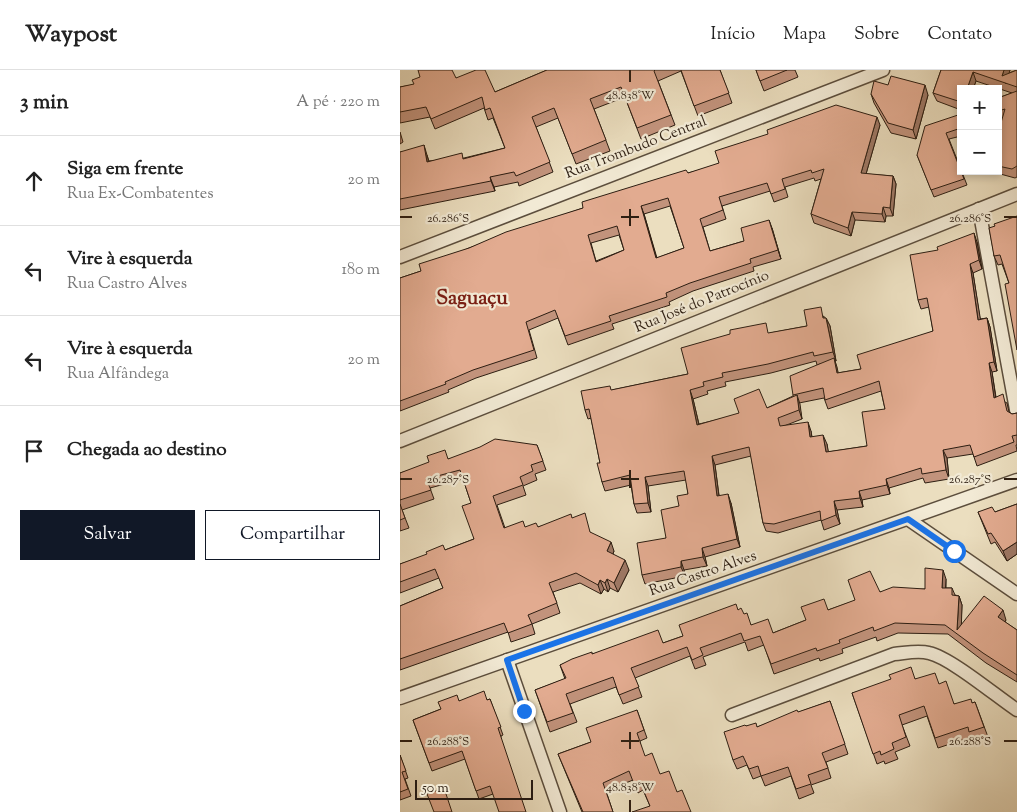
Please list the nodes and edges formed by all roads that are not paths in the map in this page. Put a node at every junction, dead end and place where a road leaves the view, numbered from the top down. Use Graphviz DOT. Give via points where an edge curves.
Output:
graph roads {
  1 [pos="883,70"];
  2 [pos="1017,194"];
  3 [pos="979,209"];
  4 [pos="400,257"];
  5 [pos="1017,415"];
  6 [pos="400,441"];
  7 [pos="1017,480"];
  8 [pos="908,519"];
  9 [pos="1017,594"];
  10 [pos="507,660"];
  11 [pos="400,698"];
  12 [pos="1017,710"];
  13 [pos="732,715"];
  14 [pos="560,812"];
  1 -- 4 [label="street, Rua Trombudo Central"];
  2 -- 3 [label="street, Rua José do Patrocínio"];
  3 -- 5 [label="street"];
  3 -- 6 [label="street, Rua José do Patrocínio"];
  7 -- 8 [label="street, Rua Castro Alves"];
  8 -- 9 [label="street"];
  8 -- 10 [label="street, Rua Castro Alves"];
  10 -- 11 [label="street, Rua Castro Alves"];
  10 -- 14 [label="street"];
  12 -- 13 [label="street" via="946,659 916,652 894,654"];
}
